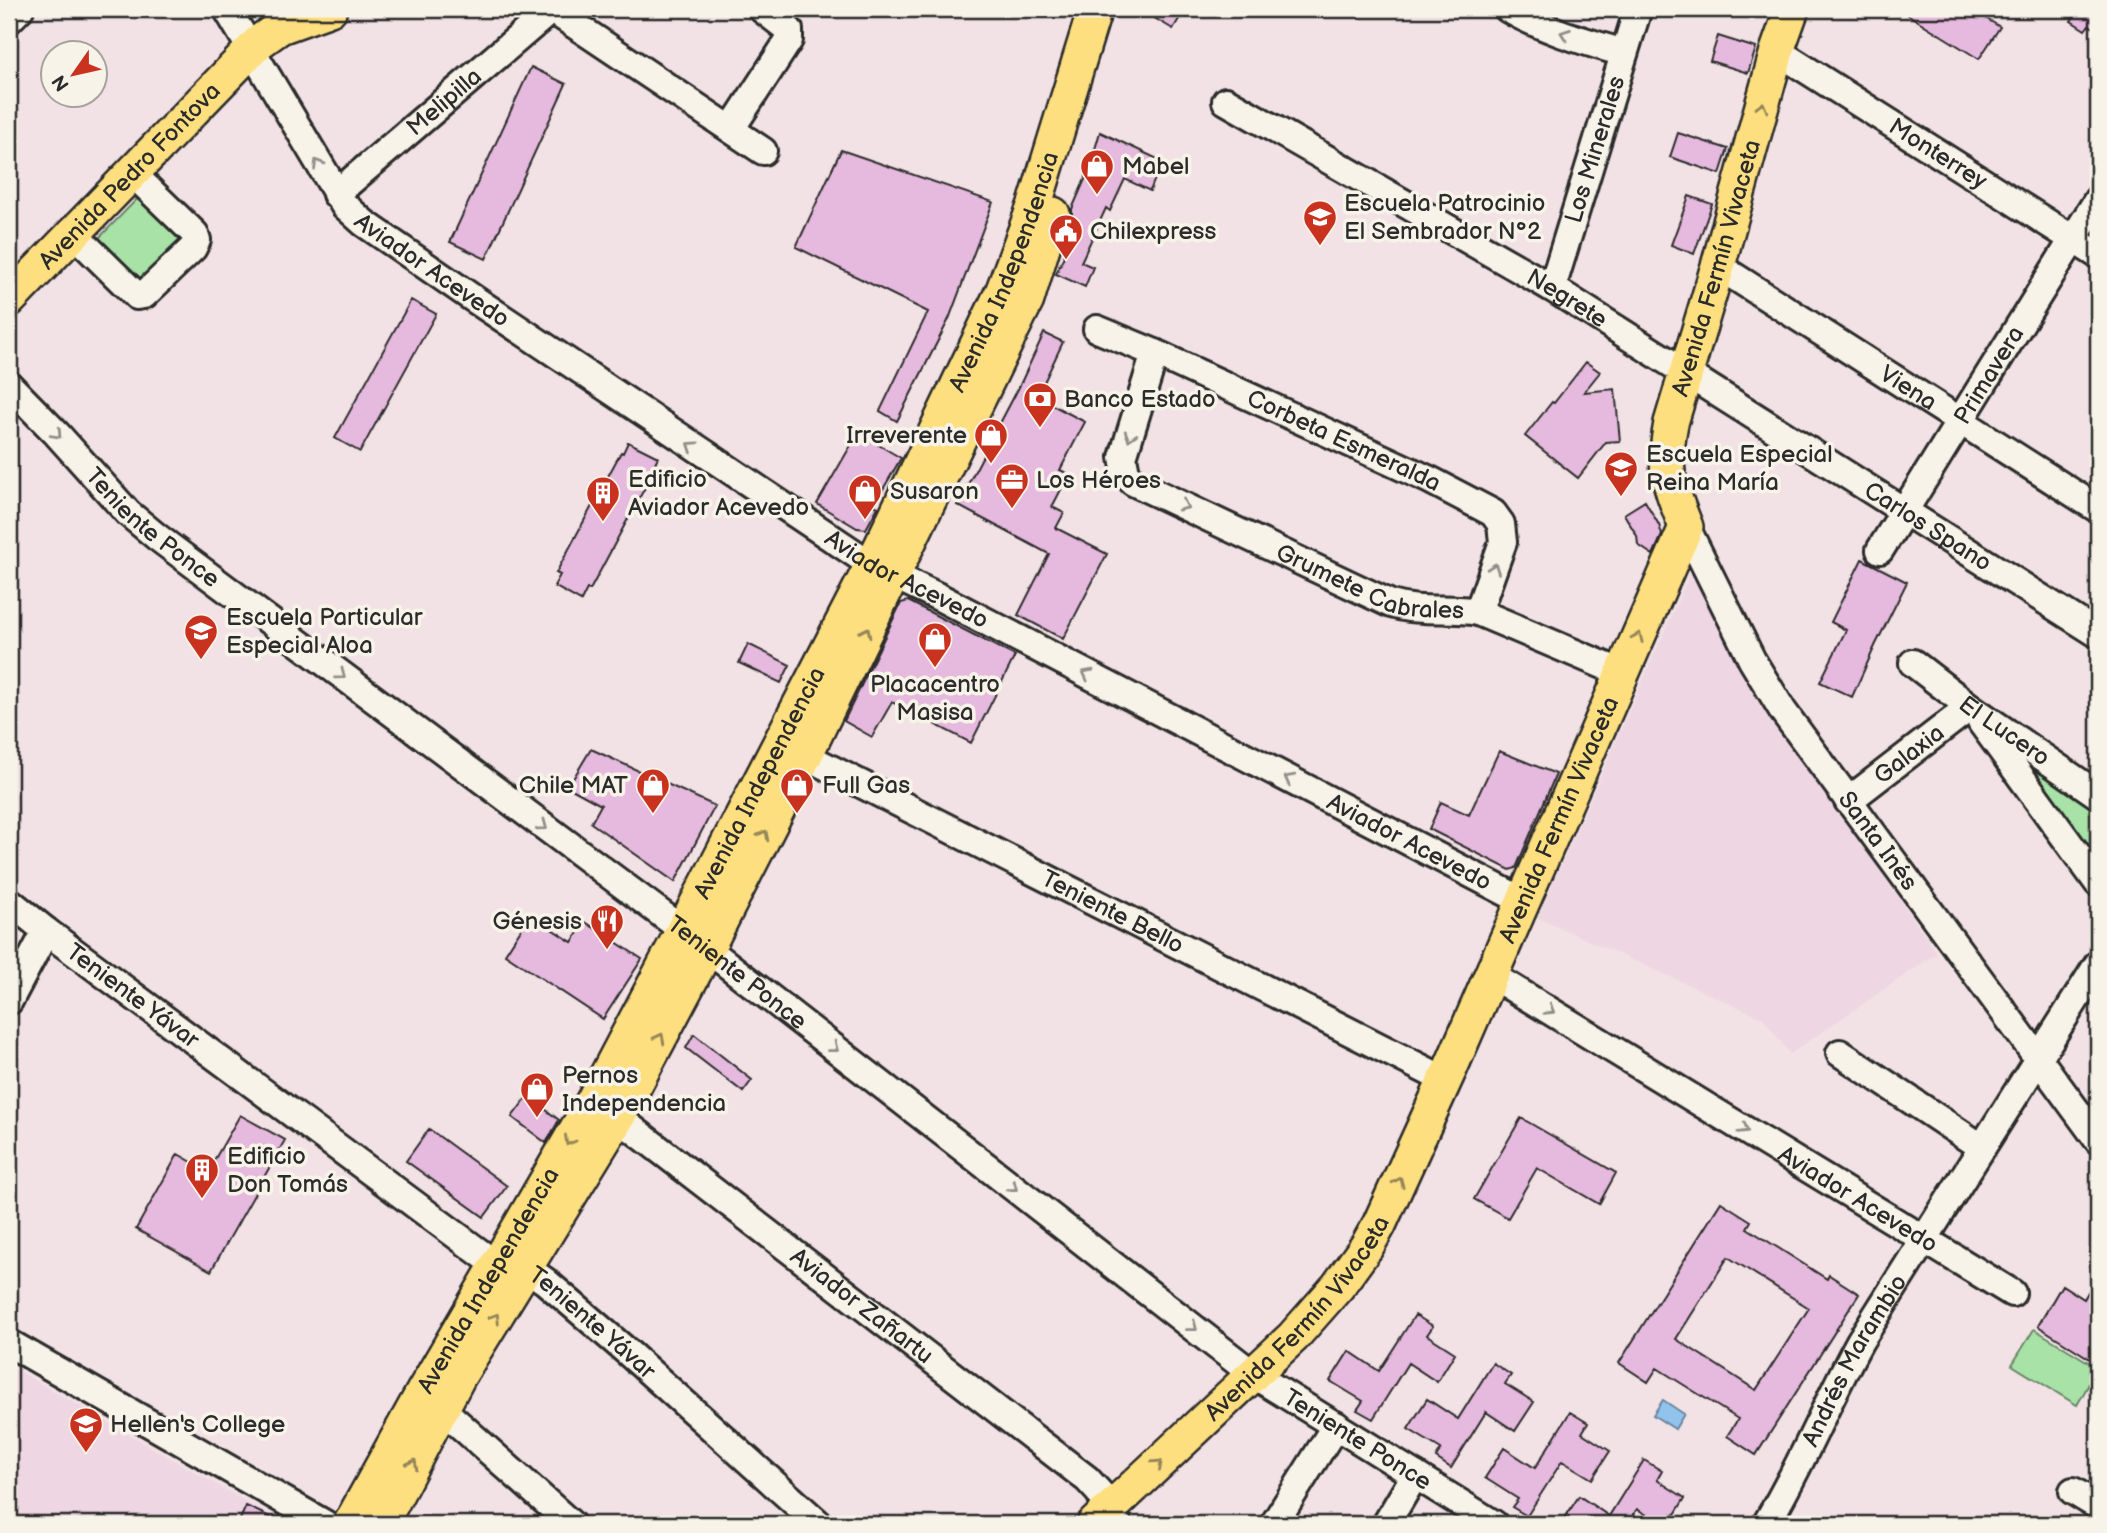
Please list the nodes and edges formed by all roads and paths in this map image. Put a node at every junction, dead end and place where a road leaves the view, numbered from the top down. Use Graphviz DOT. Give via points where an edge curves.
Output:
graph roads {
  1 [pos="20,9"];
  2 [pos="227,9"];
  3 [pos="330,9"];
  4 [pos="552,9"];
  5 [pos="762,9"];
  6 [pos="1095,9"];
  7 [pos="1115,9"];
  8 [pos="1508,9"];
  9 [pos="1638,9"];
  10 [pos="1791,9"];
  11 [pos="9,20"];
  12 [pos="251,51"];
  13 [pos="1777,51"];
  14 [pos="1624,53"];
  15 [pos="1226,101"];
  16 [pos="731,130"];
  17 [pos="763,151"];
  18 [pos="132,173"];
  19 [pos="337,194"];
  20 [pos="2098,199"];
  21 [pos="73,233"];
  22 [pos="2073,239"];
  23 [pos="2098,255"];
  24 [pos="1718,266"];
  25 [pos="1552,288"];
  26 [pos="9,300"];
  27 [pos="1097,329"];
  28 [pos="1155,353"];
  29 [pos="1686,373"];
  30 [pos="9,385"];
  31 [pos="1961,421"];
  32 [pos="2098,509"];
  33 [pos="1904,511"];
  34 [pos="1686,527"];
  35 [pos="1880,550"];
  36 [pos="882,570"];
  37 [pos="1478,612"];
  38 [pos="2098,635"];
  39 [pos="1913,663"];
  40 [pos="1622,673"];
  41 [pos="1970,707"];
  42 [pos="792,749"];
  43 [pos="2098,795"];
  44 [pos="1848,801"];
  45 [pos="2098,883"];
  46 [pos="9,901"];
  47 [pos="1523,901"];
  48 [pos="46,931"];
  49 [pos="695,940"];
  50 [pos="2098,964"];
  51 [pos="1491,975"];
  52 [pos="9,1001"];
  53 [pos="1840,1053"];
  54 [pos="2037,1058"];
  55 [pos="1445,1080"];
  56 [pos="606,1108"];
  57 [pos="2098,1140"];
  58 [pos="1981,1147"];
  59 [pos="1924,1238"];
  60 [pos="513,1265"];
  61 [pos="2012,1293"];
  62 [pos="9,1343"];
  63 [pos="1254,1375"];
  64 [pos="442,1409"];
  65 [pos="1336,1425"];
  66 [pos="1415,1475"];
  67 [pos="2073,1491"];
  68 [pos="2098,1506"];
  69 [pos="1107,1520"];
  70 [pos="325,1524"];
  71 [pos="350,1524"];
  72 [pos="381,1524"];
  73 [pos="570,1524"];
  74 [pos="819,1524"];
  75 [pos="1274,1524"];
  76 [pos="1386,1524"];
  77 [pos="1494,1524"];
  78 [pos="1766,1524"];
  1 -- 11 [label="street"];
  2 -- 12 [label="street, Aviador Acevedo"];
  3 -- 12 [label="main road, Avenida Pedro Fontova" via="280,27"];
  4 -- 16 [label="street"];
  4 -- 19 [label="street, Melipilla"];
  5 -- 16 [label="street" via="789,30 789,40"];
  6 -- 36 [label="main road, Avenida Independencia" via="1035,204 1003,290"];
  7 -- 36 [label="main road, Avenida Independencia" via="1027,300"];
  14 -- 8 [label="street, one-way" via="1566,36"];
  9 -- 14 [label="street, Los Minerales"];
  10 -- 13 [label="main road, Avenida Fermín Vivaceta"];
  12 -- 18 [label="main road, Avenida Pedro Fontova"];
  19 -- 12 [label="street, Aviador Acevedo, one-way"];
  13 -- 22 [label="street, Monterrey"];
  24 -- 13 [label="main road, Avenida Fermín Vivaceta, one-way"];
  14 -- 25 [label="street, Los Minerales"];
  15 -- 25 [label="street, Negrete"];
  16 -- 17 [label="street"];
  18 -- 21 [label="main road, Avenida Pedro Fontova"];
  18 -- 21 [label="street" via="195,234 193,248 144,295 137,296"];
  36 -- 19 [label="street, Aviador Acevedo, one-way" via="452,284 364,223"];
  20 -- 22 [label="street, Primavera"];
  21 -- 26 [label="main road, Avenida Pedro Fontova"];
  22 -- 23 [label="street, Monterrey"];
  22 -- 31 [label="street, Primavera"];
  24 -- 29 [label="main road, Avenida Fermín Vivaceta"];
  24 -- 31 [label="street, Viena"];
  25 -- 29 [label="street, Negrete"];
  27 -- 28 [label="street, Corbeta Esmeralda"];
  37 -- 28 [label="street, Corbeta Esmeralda, one-way" via="1503,542 1501,524 1493,513"];
  28 -- 37 [label="street, Grumete Cabrales, one-way" via="1123,457 1129,478 1391,604 1415,610"];
  29 -- 33 [label="street, Carlos Spano"];
  29 -- 34 [label="main road, Avenida Fermín Vivaceta" via="1666,458 1667,475"];
  30 -- 49 [label="street, Teniente Ponce, one-way" via="142,526"];
  31 -- 32 [label="street, Viena"];
  31 -- 33 [label="street, Primavera"];
  33 -- 35 [label="street, Primavera"];
  33 -- 38 [label="street, Carlos Spano"];
  40 -- 34 [label="main road, Avenida Fermín Vivaceta, one-way"];
  34 -- 44 [label="street, Santa Inés" via="1768,689"];
  36 -- 42 [label="main road, Avenida Independencia"];
  47 -- 36 [label="street, Aviador Acevedo, one-way"];
  37 -- 40 [label="street, Grumete Cabrales"];
  39 -- 41 [label="street, El Lucero"];
  40 -- 47 [label="main road, Avenida Fermín Vivaceta"];
  41 -- 43 [label="street, El Lucero"];
  41 -- 44 [label="street, Galaxia"];
  41 -- 45 [label="street"];
  42 -- 49 [label="main road, Avenida Independencia"];
  42 -- 55 [label="street, Teniente Bello"];
  44 -- 54 [label="street, Santa Inés"];
  46 -- 48 [label="street, Teniente Yávar"];
  47 -- 51 [label="main road, Avenida Fermín Vivaceta"];
  48 -- 52 [label="street"];
  48 -- 60 [label="street, Teniente Yávar" via="487,1258"];
  49 -- 56 [label="main road, Avenida Independencia"];
  49 -- 63 [label="street, Teniente Ponce, one-way"];
  50 -- 54 [label="street, Andrés Marambio"];
  51 -- 55 [label="main road, Avenida Fermín Vivaceta"];
  51 -- 59 [label="street, Aviador Acevedo, one-way"];
  53 -- 58 [label="street"];
  54 -- 57 [label="street, Santa Inés"];
  54 -- 58 [label="street, Andrés Marambio"];
  63 -- 55 [label="main road, Avenida Fermín Vivaceta, one-way" via="1319,1310 1367,1246"];
  56 -- 60 [label="main road, Avenida Independencia"];
  56 -- 69 [label="street, Aviador Zañartu" via="1087,1479 1099,1492"];
  58 -- 59 [label="street, Andrés Marambio"];
  59 -- 61 [label="street, Aviador Acevedo"];
  59 -- 78 [label="street, Andrés Marambio" via="1860,1340"];
  64 -- 60 [label="main road, Avenida Independencia, one-way"];
  60 -- 71 [label="main road, Avenida Independencia" via="418,1401"];
  60 -- 74 [label="street, Teniente Yávar" via="545,1281"];
  62 -- 70 [label="street"];
  63 -- 65 [label="street, Teniente Ponce"];
  69 -- 63 [label="main road, Avenida Fermín Vivaceta, one-way"];
  72 -- 64 [label="main road, Avenida Independencia, one-way"];
  64 -- 73 [label="street"];
  65 -- 66 [label="street, Teniente Ponce"];
  65 -- 75 [label="street"];
  66 -- 76 [label="street"];
  66 -- 77 [label="street, Teniente Ponce"];
  67 -- 68 [label="street"];
}
